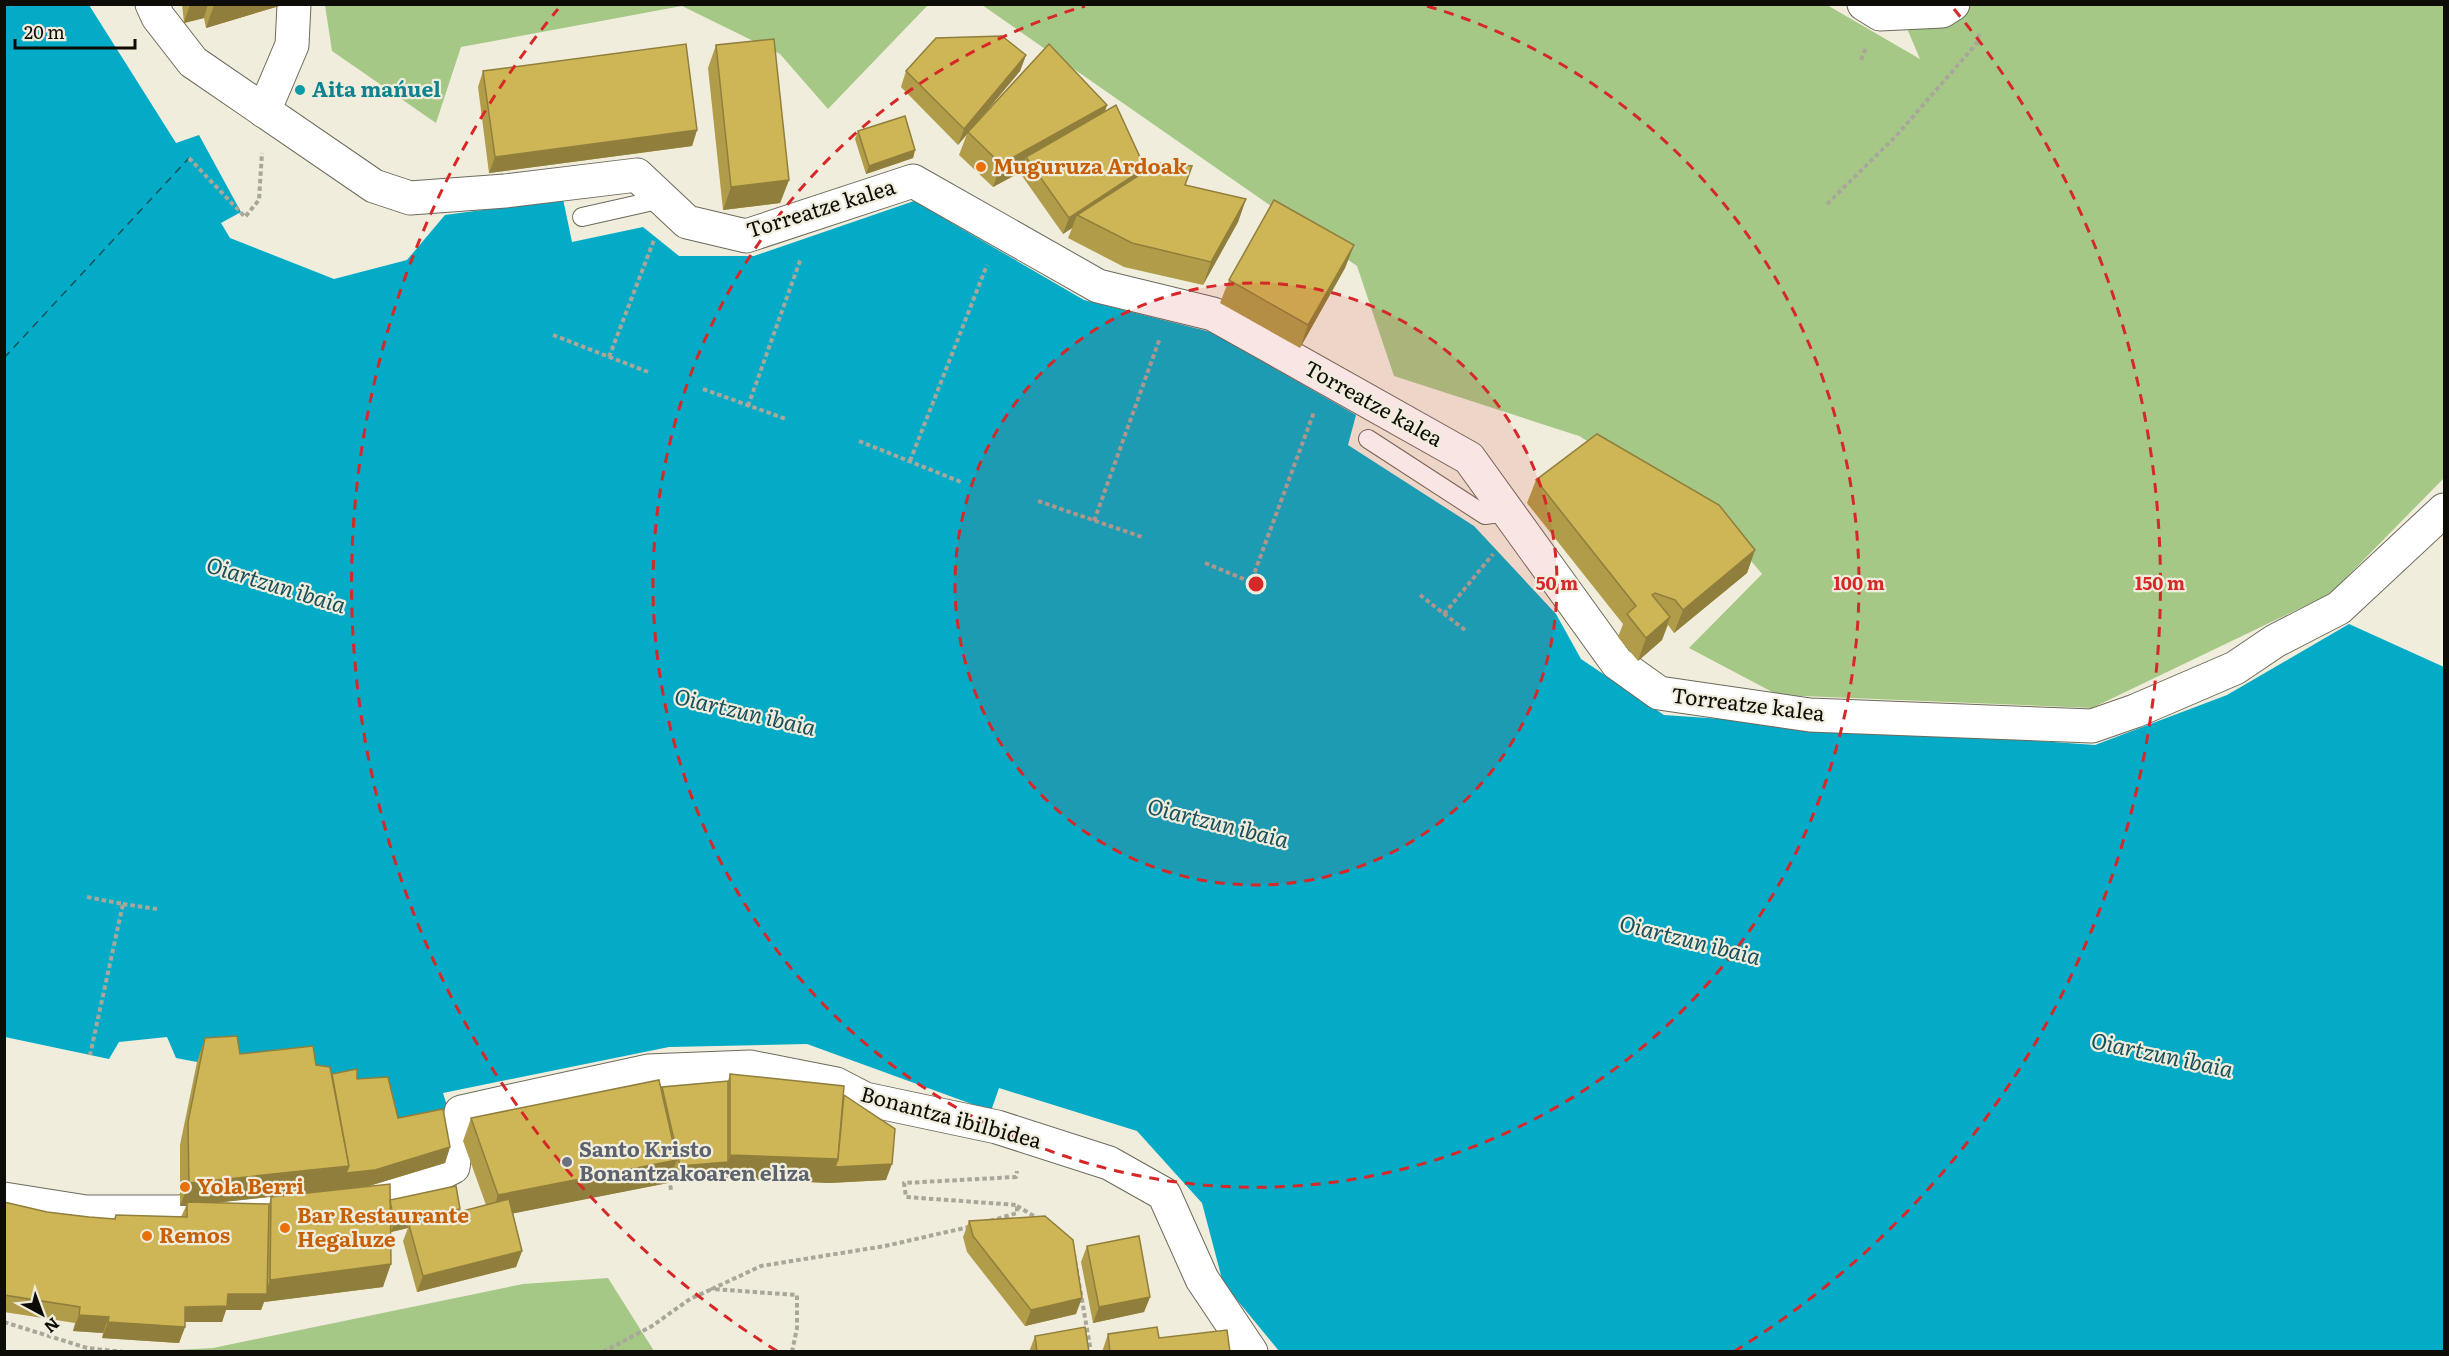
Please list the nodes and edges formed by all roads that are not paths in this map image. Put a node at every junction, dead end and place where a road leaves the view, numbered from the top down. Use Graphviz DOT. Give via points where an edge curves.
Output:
graph roads {
  1 [pos="152,4"];
  2 [pos="294,4"];
  3 [pos="1864,4"];
  4 [pos="1953,4"];
  5 [pos="264,111"];
  6 [pos="662,199"];
  7 [pos="582,216"];
  8 [pos="1368,439"];
  9 [pos="2445,510"];
  10 [pos="1508,512"];
  11 [pos="4,1199"];
  12 [pos="1251,1352"];
  1 -- 5 [label="street, Torreatze kalea" via="194,62"];
  2 -- 5 [label="street" via="292,45"];
  3 -- 4 [label="street" via="1880,14 1942,11"];
  5 -- 6 [label="street, Torreatze kalea" via="374,186 410,198 637,175"];
  6 -- 7 [label="lane"];
  6 -- 10 [label="street, Torreatze kalea" via="687,222 746,236 913,181 1098,286 1213,314 1327,377 1469,458"];
  8 -- 10 [label="lane" via="1485,515"];
  9 -- 10 [label="street, Torreatze kalea" via="2339,608 2235,668 2092,726 1810,715 1659,693 1617,663"];
  11 -- 12 [label="street, Bonantza ibilbidea" via="86,1212 179,1212 371,1191 425,1181 453,1167 461,1112 648,1071 750,1067 836,1084 865,1099 997,1126 1109,1163 1164,1194 1202,1279"];
}
